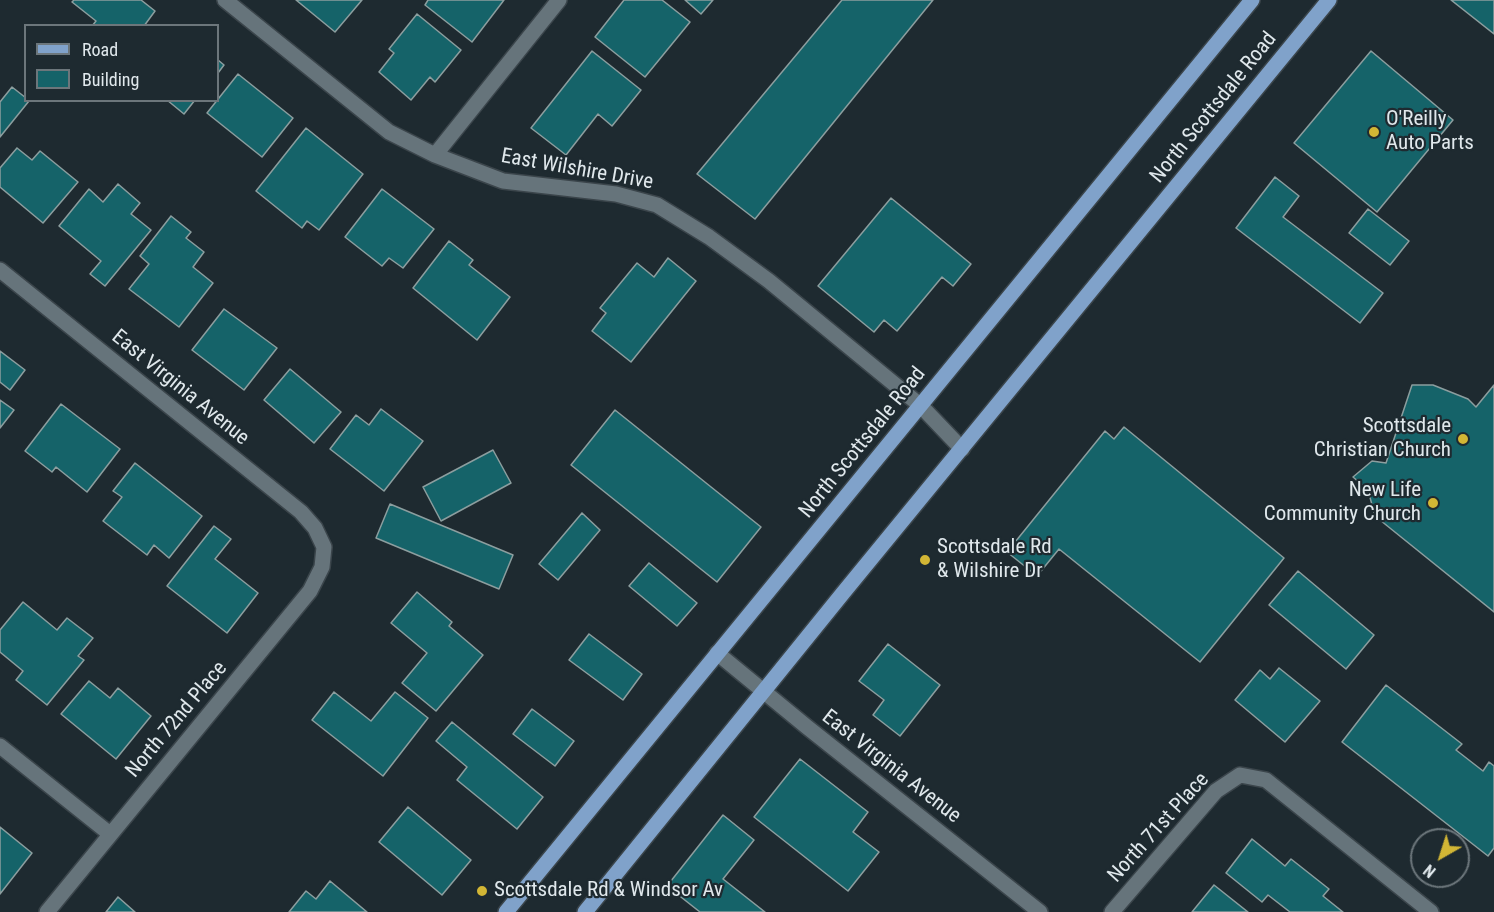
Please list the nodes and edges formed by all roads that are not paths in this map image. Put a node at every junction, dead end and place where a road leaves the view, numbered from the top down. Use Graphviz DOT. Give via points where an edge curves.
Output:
graph roads {
  1 [pos="225,0"];
  2 [pos="559,0"];
  3 [pos="1252,0"];
  4 [pos="1329,0"];
  5 [pos="435,155"];
  6 [pos="0,270"];
  7 [pos="921,406"];
  8 [pos="962,449"];
  9 [pos="324,547"];
  10 [pos="717,653"];
  11 [pos="763,691"];
  12 [pos="0,746"];
  13 [pos="110,834"];
  14 [pos="47,912"];
  15 [pos="506,912"];
  16 [pos="585,912"];
  17 [pos="1040,912"];
  18 [pos="1112,912"];
  19 [pos="1431,912"];
  1 -- 5 [label="street, East Wilshire Drive" via="389,132"];
  2 -- 5 [label="street"];
  3 -- 7 [label="main road, North Scottsdale Road"];
  4 -- 8 [label="main road, North Scottsdale Road"];
  5 -- 7 [label="street, East Wilshire Drive" via="503,181 616,194 657,205 768,281"];
  6 -- 9 [label="street, East Virginia Avenue" via="301,512"];
  7 -- 8 [label="street, East Wilshire Drive"];
  7 -- 10 [label="main road, North Scottsdale Road"];
  8 -- 11 [label="main road, North Scottsdale Road"];
  9 -- 13 [label="street, North 72nd Place" via="322,567 310,591"];
  10 -- 11 [label="street, East Virginia Avenue"];
  10 -- 15 [label="main road, North Scottsdale Road"];
  11 -- 16 [label="main road, North Scottsdale Road"];
  11 -- 17 [label="street, East Virginia Avenue"];
  12 -- 13 [label="street"];
  13 -- 14 [label="street, North 72nd Place"];
  18 -- 19 [label="street, North 71st Place" via="1216,791 1240,775 1266,780"];
}
